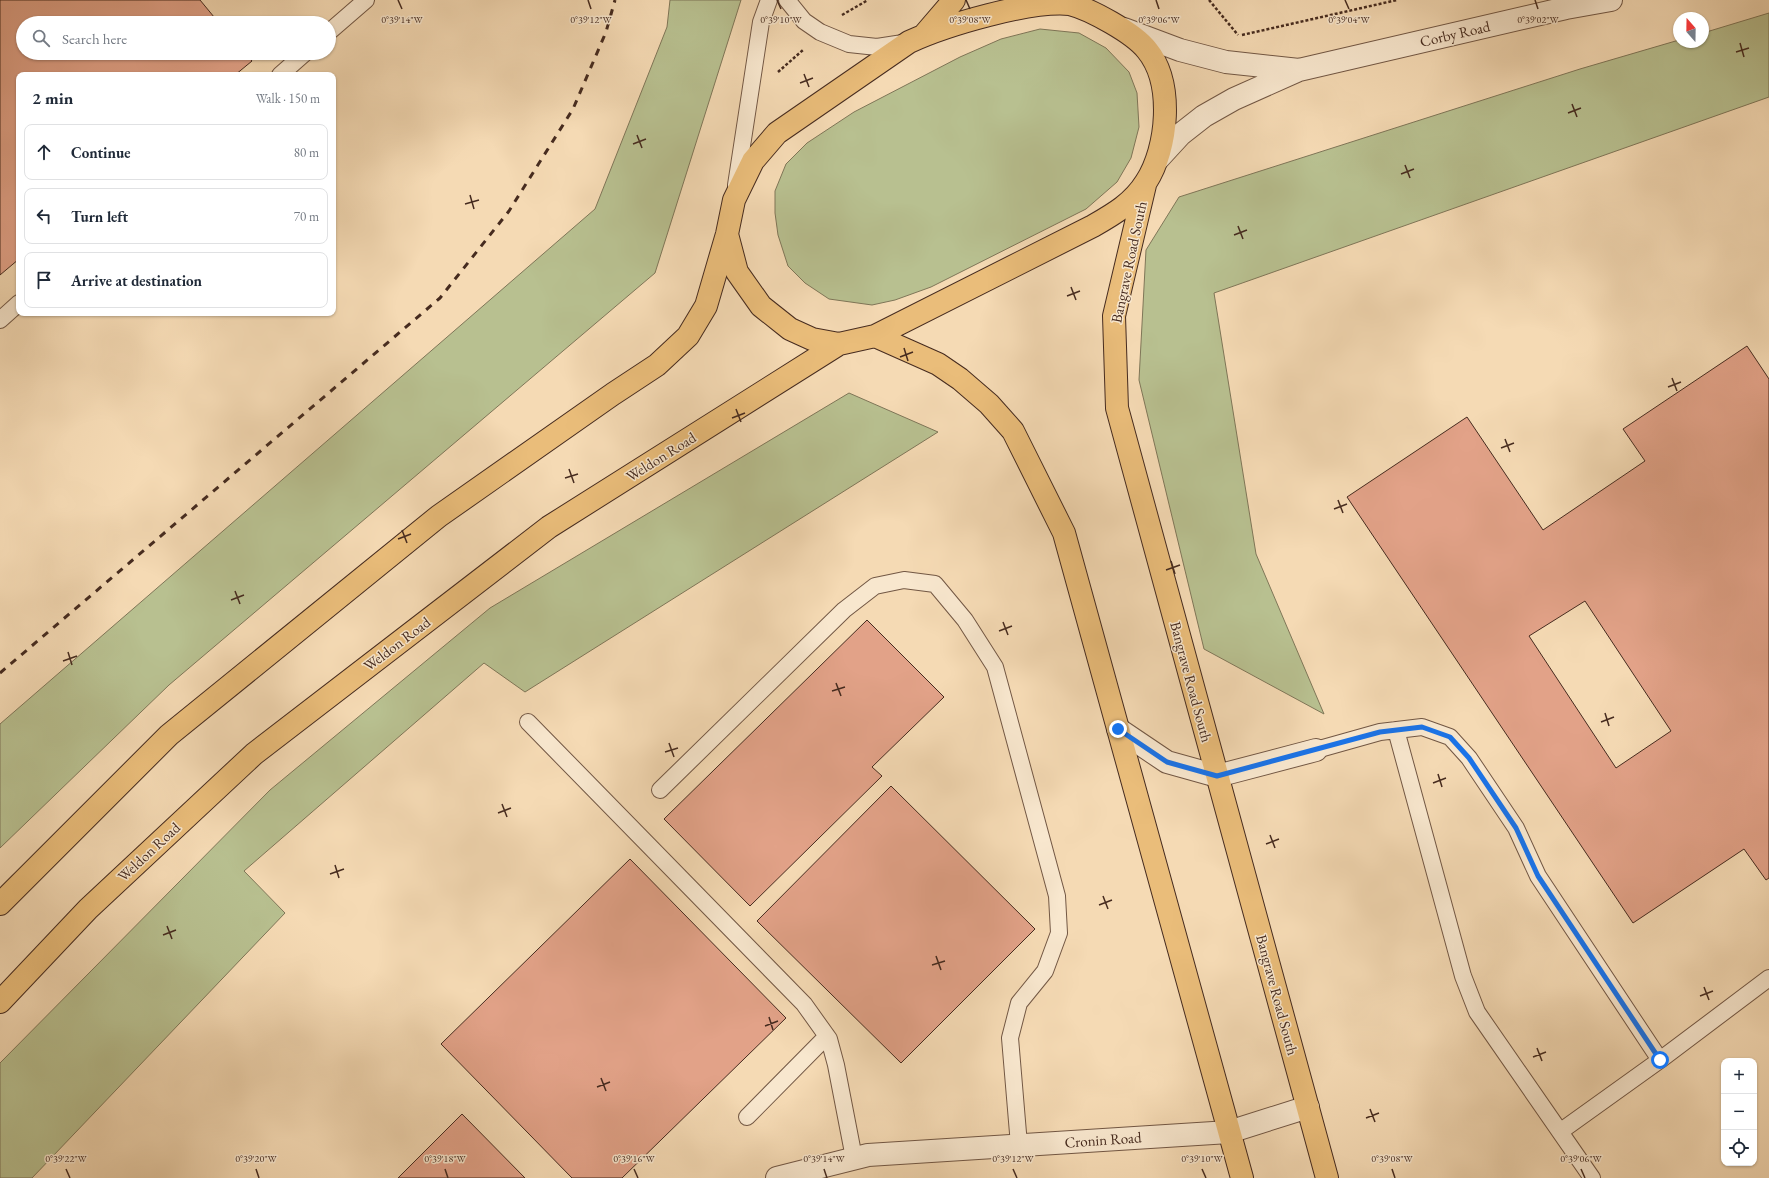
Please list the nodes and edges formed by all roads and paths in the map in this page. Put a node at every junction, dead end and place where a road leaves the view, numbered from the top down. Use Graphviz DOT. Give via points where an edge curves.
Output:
graph roads {
  1 [pos="366,0"];
  2 [pos="769,0"];
  3 [pos="787,0"];
  4 [pos="954,0"];
  5 [pos="1209,0"];
  6 [pos="1397,0"];
  7 [pos="1611,0"];
  8 [pos="1564,4"];
  9 [pos="1093,8"];
  10 [pos="336,26"];
  11 [pos="1123,29"];
  12 [pos="917,39"];
  13 [pos="297,60"];
  14 [pos="1299,70"];
  15 [pos="283,72"];
  16 [pos="1158,158"];
  17 [pos="1146,182"];
  18 [pos="734,200"];
  19 [pos="727,234"];
  20 [pos="16,306"];
  21 [pos="0,320"];
  22 [pos="875,336"];
  23 [pos="839,344"];
  24 [pos="528,722"];
  25 [pos="1118,729"];
  26 [pos="1396,730"];
  27 [pos="1316,750"];
  28 [pos="1217,776"];
  29 [pos="660,790"];
  30 [pos="0,904"];
  31 [pos="1769,978"];
  32 [pos="0,1002"];
  33 [pos="827,1036"];
  34 [pos="1660,1060"];
  35 [pos="1308,1107"];
  36 [pos="747,1117"];
  37 [pos="1561,1131"];
  38 [pos="1229,1132"];
  39 [pos="1019,1145"];
  40 [pos="854,1158"];
  41 [pos="777,1178"];
  42 [pos="1242,1178"];
  43 [pos="1327,1178"];
  44 [pos="1592,1178"];
  1 -- 10 [label="lane"];
  2 -- 18 [label="lane" via="761,22"];
  3 -- 12 [label="lane" via="804,21 820,32 849,44 877,47"];
  4 -- 12 [label="highway"];
  5 -- 6 [label="path" via="1238,36"];
  7 -- 8 [label="street, Corby Road"];
  8 -- 14 [label="street, Corby Road"];
  9 -- 11 [label="highway"];
  9 -- 12 [label="highway" via="1039,3 989,13"];
  11 -- 14 [label="street, Corby Road" via="1180,50 1226,62"];
  11 -- 16 [label="highway" via="1147,50 1160,72 1165,100"];
  12 -- 18 [label="highway" via="777,133 753,161"];
  13 -- 15 [label="lane"];
  14 -- 16 [label="street, Corby Road" via="1234,99 1204,116 1181,134"];
  16 -- 17 [label="highway"];
  17 -- 22 [label="highway" via="1122,209 1093,226"];
  17 -- 28 [label="highway, Bangrave Road South" via="1114,316 1117,408"];
  18 -- 19 [label="highway"];
  19 -- 23 [label="highway" via="738,272 761,306 790,329 812,339"];
  19 -- 30 [label="highway" via="706,306 688,336 657,365 439,516 175,730"];
  20 -- 21 [label="lane"];
  22 -- 23 [label="highway"];
  22 -- 25 [label="highway" via="938,364 960,379 989,404 1013,431 1064,533"];
  23 -- 32 [label="highway, Weldon Road" via="549,527 254,754 88,909"];
  24 -- 33 [label="lane" via="804,1004"];
  25 -- 28 [label="street" via="1167,762"];
  25 -- 38 [label="highway"];
  26 -- 27 [label="lane"];
  26 -- 34 [label="lane" via="1422,727 1450,737 1469,758 1516,828 1538,876"];
  26 -- 37 [label="lane" via="1463,976 1477,1012"];
  27 -- 28 [label="street"];
  28 -- 35 [label="highway, Bangrave Road South"];
  29 -- 39 [label="lane" via="844,610 875,586 904,580 935,584 965,620 995,667 1057,896 1059,933 1045,971 1019,1003 1010,1038"];
  31 -- 34 [label="lane"];
  33 -- 36 [label="lane"];
  33 -- 40 [label="lane" via="836,1065"];
  34 -- 37 [label="lane"];
  35 -- 38 [label="street, Cronin Road"];
  35 -- 43 [label="highway, Bangrave Road South"];
  37 -- 44 [label="lane"];
  38 -- 39 [label="street, Cronin Road"];
  38 -- 42 [label="highway"];
  39 -- 40 [label="street, Cronin Road"];
  40 -- 41 [label="street, Cronin Road"];
}
